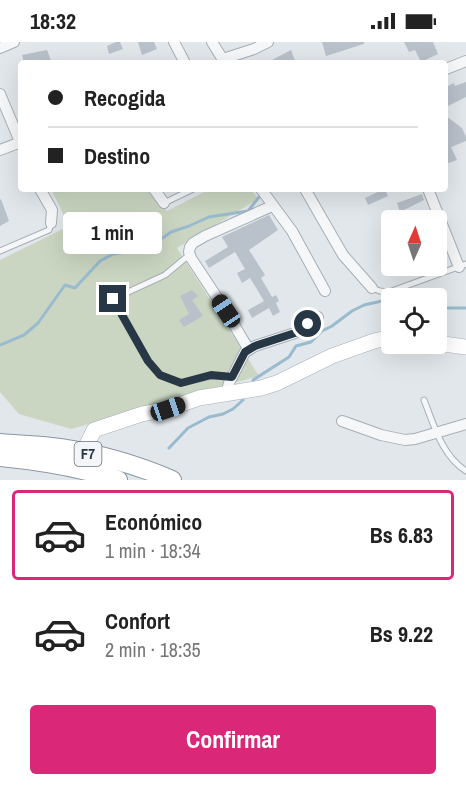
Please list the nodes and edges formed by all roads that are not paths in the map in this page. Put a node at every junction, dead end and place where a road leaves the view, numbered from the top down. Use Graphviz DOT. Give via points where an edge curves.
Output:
graph roads {
  1 [pos="14,42"];
  2 [pos="174,42"];
  3 [pos="212,42"];
  4 [pos="268,42"];
  5 [pos="0,48"];
  6 [pos="183,60"];
  7 [pos="223,60"];
  8 [pos="226,60"];
  9 [pos="466,61"];
  10 [pos="448,68"];
  11 [pos="0,94"];
  12 [pos="18,136"];
  13 [pos="18,144"];
  14 [pos="0,150"];
  15 [pos="42,192"];
  16 [pos="156,192"];
  17 [pos="187,192"];
  18 [pos="263,192"];
  19 [pos="307,192"];
  20 [pos="429,192"];
  21 [pos="164,203"];
  22 [pos="272,206"];
  23 [pos="51,224"];
  24 [pos="0,251"];
  25 [pos="190,254"];
  26 [pos="463,266"];
  27 [pos="372,288"];
  28 [pos="325,291"];
  29 [pos="318,317"];
  30 [pos="381,339"];
  31 [pos="447,345"];
  32 [pos="466,347"];
  33 [pos="249,350"];
  34 [pos="232,377"];
  35 [pos="226,394"];
  36 [pos="424,400"];
  37 [pos="342,421"];
  38 [pos="466,424"];
  39 [pos="437,431"];
  40 [pos="0,443"];
  41 [pos="83,453"];
  42 [pos="0,458"];
  43 [pos="466,471"];
  44 [pos="115,479"];
  45 [pos="172,480"];
  1 -- 5 [label="street"];
  2 -- 6 [label="street"];
  3 -- 7 [label="street"];
  4 -- 8 [label="street"];
  9 -- 10 [label="street"];
  11 -- 12 [label="street"];
  13 -- 14 [label="street"];
  15 -- 23 [label="street" via="52,210"];
  16 -- 21 [label="street"];
  17 -- 21 [label="lane"];
  18 -- 22 [label="street"];
  19 -- 27 [label="street" via="343,255"];
  20 -- 26 [label="street"];
  22 -- 25 [label="street" via="193,243"];
  22 -- 28 [label="street"];
  23 -- 24 [label="lane" via="49,230"];
  25 -- 33 [label="street"];
  25 -- 34 [label="lane" via="165,275 113,299 160,375 181,383 211,375"];
  26 -- 27 [label="lane" via="389,292"];
  29 -- 33 [label="street" via="298,332"];
  30 -- 35 [label="street" via="340,353 277,383"];
  31 -- 32 [label="street"];
  33 -- 34 [label="street"];
  34 -- 35 [label="street"];
  35 -- 41 [label="street" via="199,398 94,430"];
  36 -- 39 [label="lane"];
  37 -- 39 [label="street" via="405,440"];
  38 -- 39 [label="street"];
  39 -- 43 [label="lane" via="447,453"];
  40 -- 41 [label="highway, F7"];
  41 -- 45 [label="highway, F7" via="138,466"];
  42 -- 44 [label="highway, F7" via="76,468"];
}
